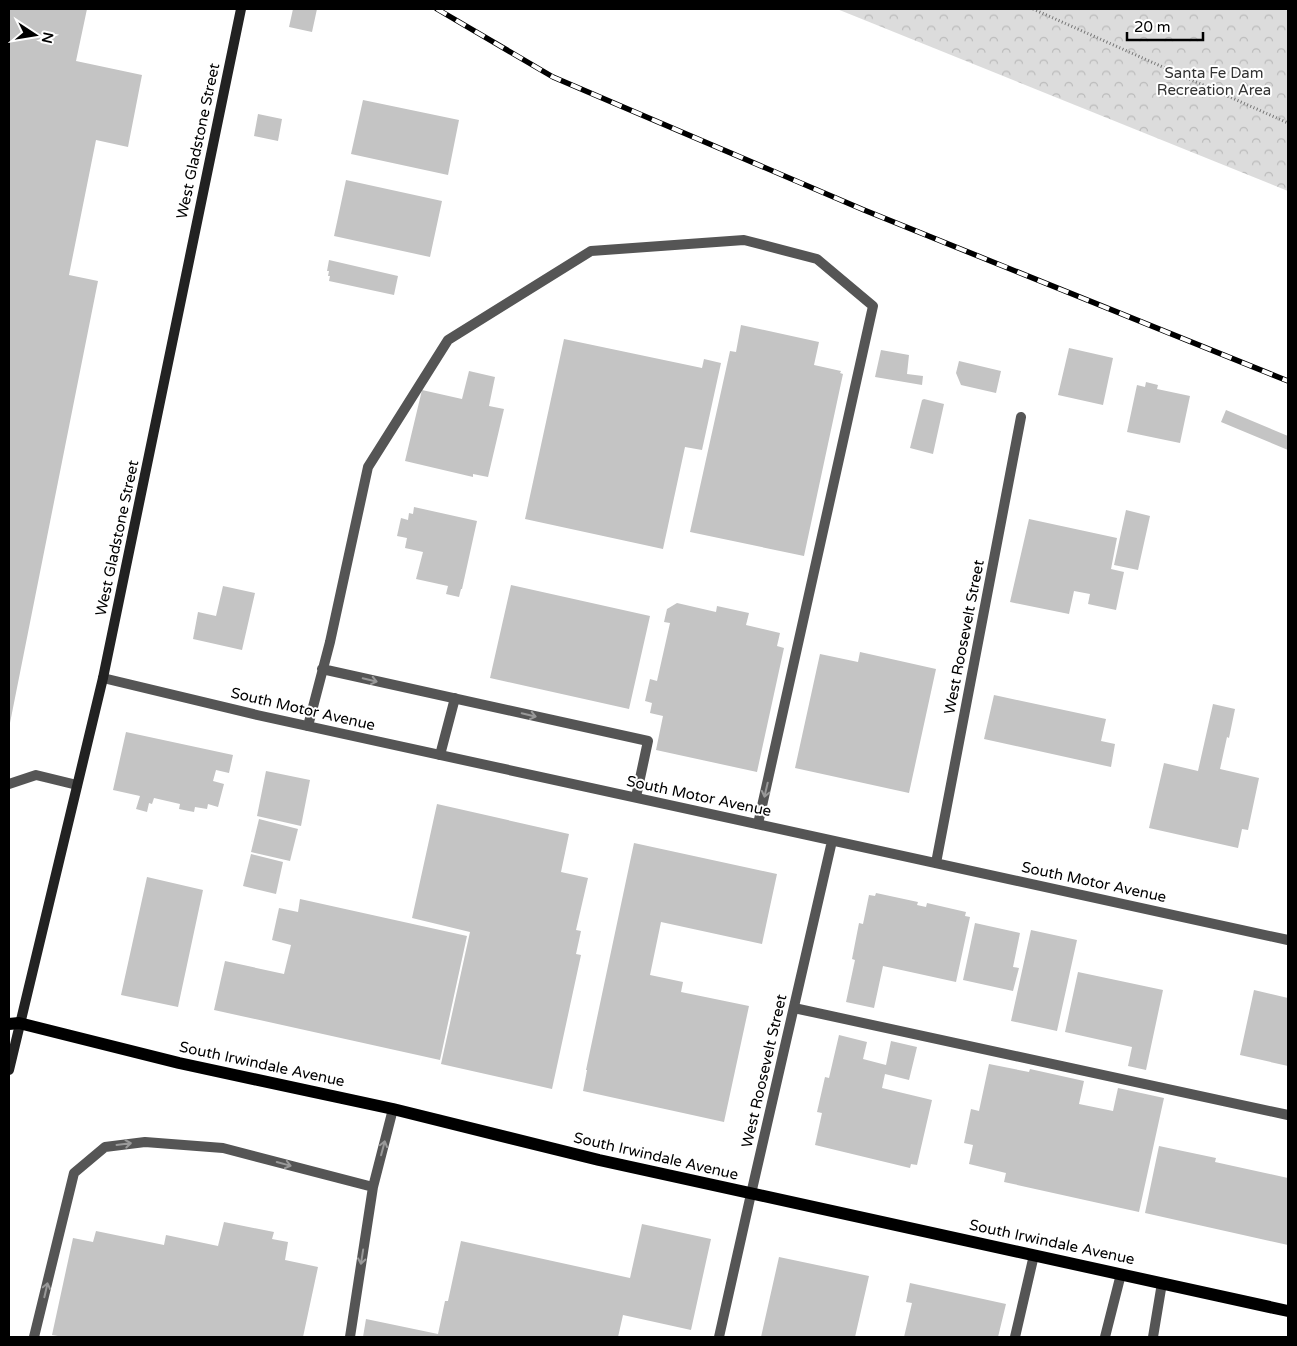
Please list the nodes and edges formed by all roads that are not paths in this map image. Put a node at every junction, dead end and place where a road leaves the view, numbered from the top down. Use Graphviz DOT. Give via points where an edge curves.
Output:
graph roads {
  1 [pos="241,9"];
  2 [pos="1021,417"];
  3 [pos="322,669"];
  4 [pos="103,678"];
  5 [pos="455,698"];
  6 [pos="308,726"];
  7 [pos="440,755"];
  8 [pos="9,784"];
  9 [pos="77,785"];
  10 [pos="636,797"];
  11 [pos="758,824"];
  12 [pos="832,841"];
  13 [pos="936,863"];
  14 [pos="1288,940"];
  15 [pos="794,1008"];
  16 [pos="9,1013"];
  17 [pos="14,1024"];
  18 [pos="9,1070"];
  19 [pos="393,1109"];
  20 [pos="1288,1115"];
  21 [pos="373,1187"];
  22 [pos="751,1194"];
  23 [pos="1034,1255"];
  24 [pos="1121,1274"];
  25 [pos="1162,1283"];
  26 [pos="1288,1311"];
  27 [pos="34,1337"];
  28 [pos="350,1337"];
  29 [pos="720,1337"];
  30 [pos="1015,1337"];
  31 [pos="1106,1337"];
  32 [pos="1153,1337"];
  1 -- 4 [label="street, West Gladstone Street"];
  2 -- 13 [label="street, West Roosevelt Street"];
  3 -- 5 [label="street, one-way"];
  3 -- 6 [label="street"];
  3 -- 11 [label="street, one-way" via="368,467 448,340 591,251 744,240 817,259 873,306"];
  4 -- 6 [label="street, South Motor Avenue"];
  4 -- 9 [label="street, West Gladstone Street"];
  5 -- 7 [label="street"];
  5 -- 10 [label="street, one-way" via="648,741"];
  6 -- 7 [label="street, South Motor Avenue"];
  7 -- 10 [label="street, South Motor Avenue"];
  8 -- 9 [label="street" via="36,775"];
  9 -- 17 [label="street, West Gladstone Street"];
  10 -- 11 [label="street, South Motor Avenue"];
  11 -- 12 [label="street, South Motor Avenue"];
  12 -- 13 [label="street, South Motor Avenue"];
  12 -- 15 [label="street, West Roosevelt Street"];
  13 -- 14 [label="street, South Motor Avenue"];
  15 -- 20 [label="street"];
  15 -- 22 [label="street, West Roosevelt Street"];
  16 -- 17 [label="main road"];
  17 -- 18 [label="street, West Gladstone Street"];
  17 -- 19 [label="main road, South Irwindale Avenue"];
  21 -- 19 [label="street, one-way"];
  19 -- 22 [label="main road, South Irwindale Avenue"];
  27 -- 21 [label="street, one-way" via="74,1173 105,1146 145,1142 223,1148"];
  21 -- 28 [label="street, one-way"];
  22 -- 23 [label="main road, South Irwindale Avenue"];
  22 -- 29 [label="street, West Roosevelt Street"];
  23 -- 24 [label="main road, South Irwindale Avenue"];
  23 -- 30 [label="street"];
  24 -- 25 [label="main road, South Irwindale Avenue"];
  24 -- 31 [label="street"];
  25 -- 26 [label="main road, South Irwindale Avenue"];
  25 -- 32 [label="street"];
}
